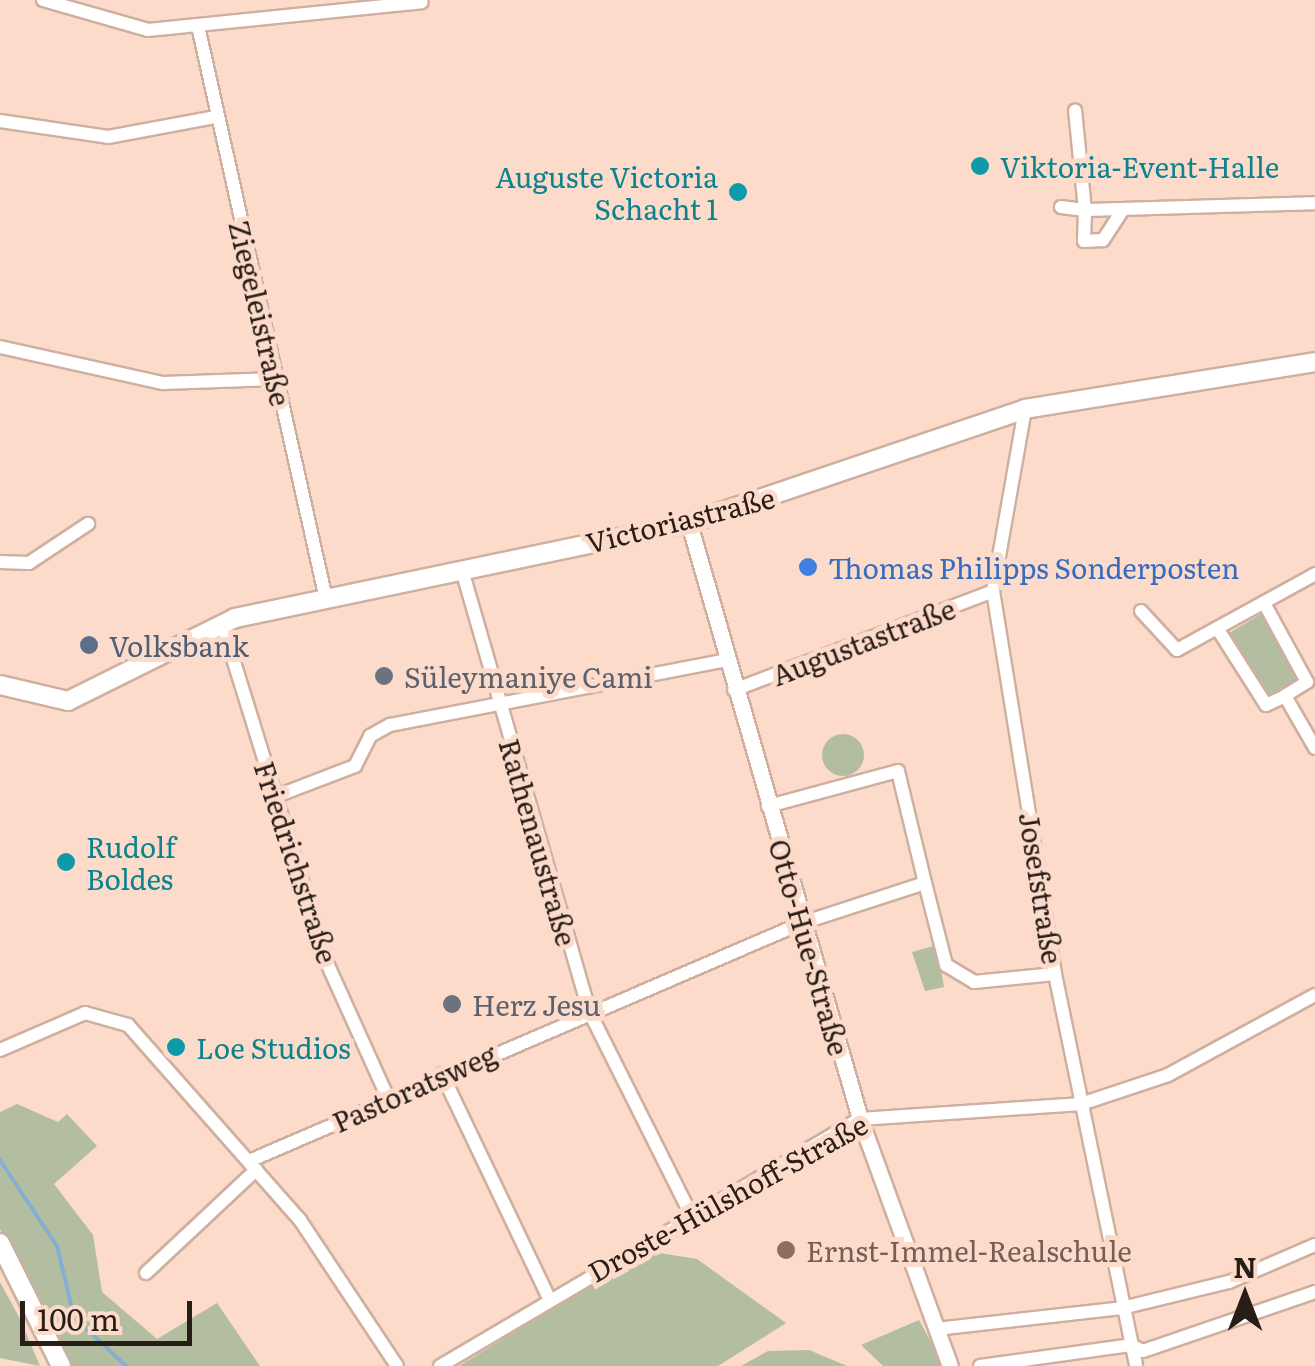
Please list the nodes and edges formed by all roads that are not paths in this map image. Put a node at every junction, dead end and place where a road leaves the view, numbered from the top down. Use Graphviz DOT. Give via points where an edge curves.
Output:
graph roads {
  1 [pos="43,0"];
  2 [pos="422,2"];
  3 [pos="198,26"];
  4 [pos="1074,110"];
  5 [pos="216,117"];
  6 [pos="0,121"];
  7 [pos="1315,203"];
  8 [pos="1061,207"];
  9 [pos="1085,210"];
  10 [pos="1122,210"];
  11 [pos="0,347"];
  12 [pos="1315,362"];
  13 [pos="276,379"];
  14 [pos="1025,409"];
  15 [pos="689,523"];
  16 [pos="88,524"];
  17 [pos="0,562"];
  18 [pos="462,570"];
  19 [pos="1315,574"];
  20 [pos="993,591"];
  21 [pos="326,599"];
  22 [pos="1264,603"];
  23 [pos="1141,611"];
  24 [pos="222,623"];
  25 [pos="1217,628"];
  26 [pos="726,660"];
  27 [pos="0,684"];
  28 [pos="734,690"];
  29 [pos="1286,696"];
  30 [pos="500,705"];
  31 [pos="1315,748"];
  32 [pos="274,797"];
  33 [pos="768,806"];
  34 [pos="925,883"];
  35 [pos="802,923"];
  36 [pos="1055,974"];
  37 [pos="1315,995"];
  38 [pos="589,1011"];
  39 [pos="0,1050"];
  40 [pos="442,1074"];
  41 [pos="386,1096"];
  42 [pos="1081,1104"];
  43 [pos="860,1119"];
  44 [pos="252,1165"];
  45 [pos="690,1213"];
  46 [pos="0,1243"];
  47 [pos="1315,1245"];
  48 [pos="146,1273"];
  49 [pos="1315,1292"];
  50 [pos="548,1296"];
  51 [pos="1122,1308"];
  52 [pos="936,1329"];
  53 [pos="1131,1345"];
  54 [pos="60,1366"];
  55 [pos="397,1366"];
  56 [pos="440,1366"];
  57 [pos="950,1366"];
  58 [pos="980,1366"];
  59 [pos="1136,1366"];
  1 -- 3 [label="street" via="148,30"];
  2 -- 3 [label="street"];
  3 -- 5 [label="street, Ziegeleistraße"];
  4 -- 9 [label="street"];
  5 -- 6 [label="street" via="108,137"];
  5 -- 13 [label="street, Ziegeleistraße"];
  7 -- 10 [label="street"];
  8 -- 9 [label="street"];
  9 -- 10 [label="street"];
  9 -- 10 [label="street" via="1078,229 1095,245"];
  11 -- 13 [label="street" via="163,383"];
  12 -- 14 [label="main road, Victoriastraße"];
  13 -- 21 [label="street, Ziegeleistraße"];
  14 -- 15 [label="main road, Victoriastraße"];
  14 -- 20 [label="street, Josefstraße"];
  15 -- 18 [label="main road, Victoriastraße"];
  15 -- 26 [label="street, Otto-Hue-Straße"];
  16 -- 17 [label="street" via="29,563"];
  18 -- 21 [label="main road, Victoriastraße"];
  18 -- 30 [label="street, Rathenaustraße"];
  19 -- 22 [label="street"];
  20 -- 28 [label="street, Augustastraße"];
  20 -- 36 [label="street, Josefstraße"];
  21 -- 24 [label="main road, Victoriastraße"];
  22 -- 25 [label="street"];
  22 -- 29 [label="street" via="1307,682"];
  23 -- 25 [label="street" via="1177,650"];
  24 -- 27 [label="main road, Victoriastraße" via="55,703"];
  24 -- 32 [label="street, Friedrichstraße"];
  25 -- 29 [label="street" via="1266,705"];
  26 -- 28 [label="street, Otto-Hue-Straße"];
  26 -- 30 [label="street"];
  28 -- 33 [label="street, Otto-Hue-Straße"];
  29 -- 31 [label="street"];
  30 -- 32 [label="street" via="390,725 340,775"];
  30 -- 38 [label="street, Rathenaustraße"];
  32 -- 41 [label="street, Friedrichstraße" via="327,963"];
  33 -- 34 [label="street" via="898,771"];
  33 -- 35 [label="street, Otto-Hue-Straße"];
  34 -- 35 [label="street, Pastoratsweg"];
  34 -- 36 [label="street" via="946,965 974,982"];
  35 -- 38 [label="street, Pastoratsweg"];
  35 -- 43 [label="street, Otto-Hue-Straße"];
  36 -- 42 [label="street, Josefstraße"];
  37 -- 42 [label="street, Droste-Hülshoff-Straße" via="1168,1075"];
  38 -- 40 [label="street, Pastoratsweg"];
  38 -- 45 [label="street, Rathenaustraße"];
  39 -- 44 [label="street" via="98,1014 128,1025"];
  40 -- 41 [label="street, Pastoratsweg"];
  40 -- 50 [label="street"];
  41 -- 44 [label="street, Pastoratsweg"];
  42 -- 43 [label="street, Droste-Hülshoff-Straße"];
  42 -- 51 [label="street, Josefstraße"];
  43 -- 45 [label="street, Droste-Hülshoff-Straße"];
  43 -- 52 [label="street, Otto-Hue-Straße"];
  44 -- 48 [label="street, Pastoratsweg"];
  44 -- 55 [label="street" via="331,1260"];
  45 -- 50 [label="street, Droste-Hülshoff-Straße"];
  46 -- 54 [label="main road"];
  47 -- 51 [label="street" via="1228,1282"];
  49 -- 53 [label="street" via="1248,1322 1143,1351"];
  50 -- 56 [label="street, Droste-Hülshoff-Straße"];
  51 -- 52 [label="street"];
  51 -- 53 [label="street, Josefstraße"];
  52 -- 57 [label="street, Otto-Hue-Straße"];
  53 -- 58 [label="street"];
  53 -- 59 [label="street, Josefstraße"];
}
